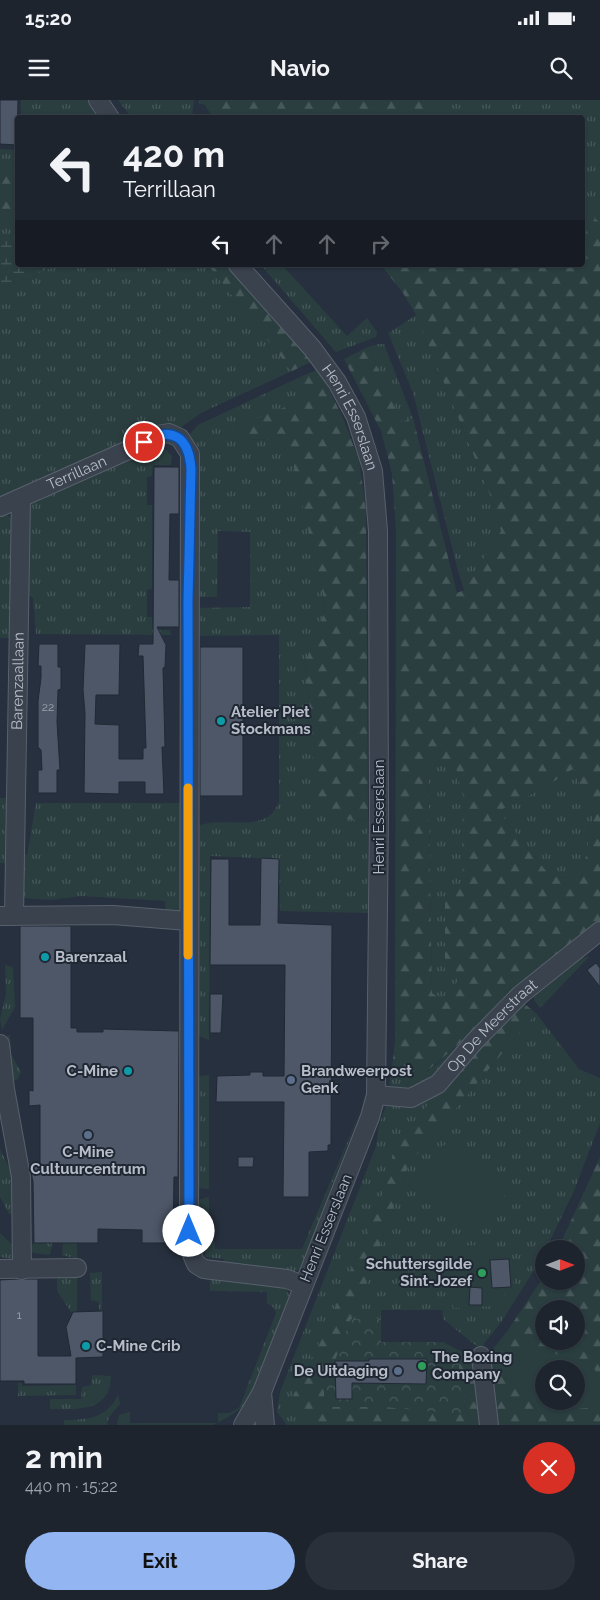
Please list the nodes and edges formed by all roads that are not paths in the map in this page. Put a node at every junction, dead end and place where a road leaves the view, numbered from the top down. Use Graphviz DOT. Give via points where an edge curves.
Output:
graph roads {
  1 [pos="98,100"];
  2 [pos="108,115"];
  3 [pos="240,267"];
  4 [pos="144,442"];
  5 [pos="189,475"];
  6 [pos="10,503"];
  7 [pos="7,916"];
  8 [pos="188,920"];
  9 [pos="600,931"];
  10 [pos="0,1044"];
  11 [pos="376,1096"];
  12 [pos="77,1268"];
  13 [pos="0,1269"];
  14 [pos="22,1270"];
  15 [pos="303,1285"];
  16 [pos="481,1356"];
  17 [pos="262,1392"];
  18 [pos="243,1425"];
  19 [pos="265,1425"];
  20 [pos="489,1425"];
  1 -- 2 [label="street"];
  3 -- 11 [label="street, Henri Esserslaan" via="338,382 356,417 373,472 378,531"];
  4 -- 5 [label="street" via="165,444 180,453"];
  4 -- 5 [label="street, Terrillaan" via="157,434 180,438 190,454"];
  4 -- 6 [label="street, Terrillaan"];
  5 -- 8 [label="street"];
  6 -- 7 [label="street, Barenzaallaan" via="20,527 15,864"];
  7 -- 8 [label="street"];
  8 -- 15 [label="street" via="189,1246 196,1264 204,1269 287,1279"];
  9 -- 11 [label="street, Op De Meerstraat" via="520,995 438,1084 411,1098"];
  10 -- 14 [label="street" via="4,1089 21,1176"];
  11 -- 15 [label="street, Henri Esserslaan"];
  12 -- 14 [label="street"];
  13 -- 14 [label="street"];
  15 -- 17 [label="street, Henri Esserslaan"];
  16 -- 20 [label="street"];
  17 -- 18 [label="street, Henri Esserslaan"];
  17 -- 19 [label="street, Henri Esserslaan"];
}
